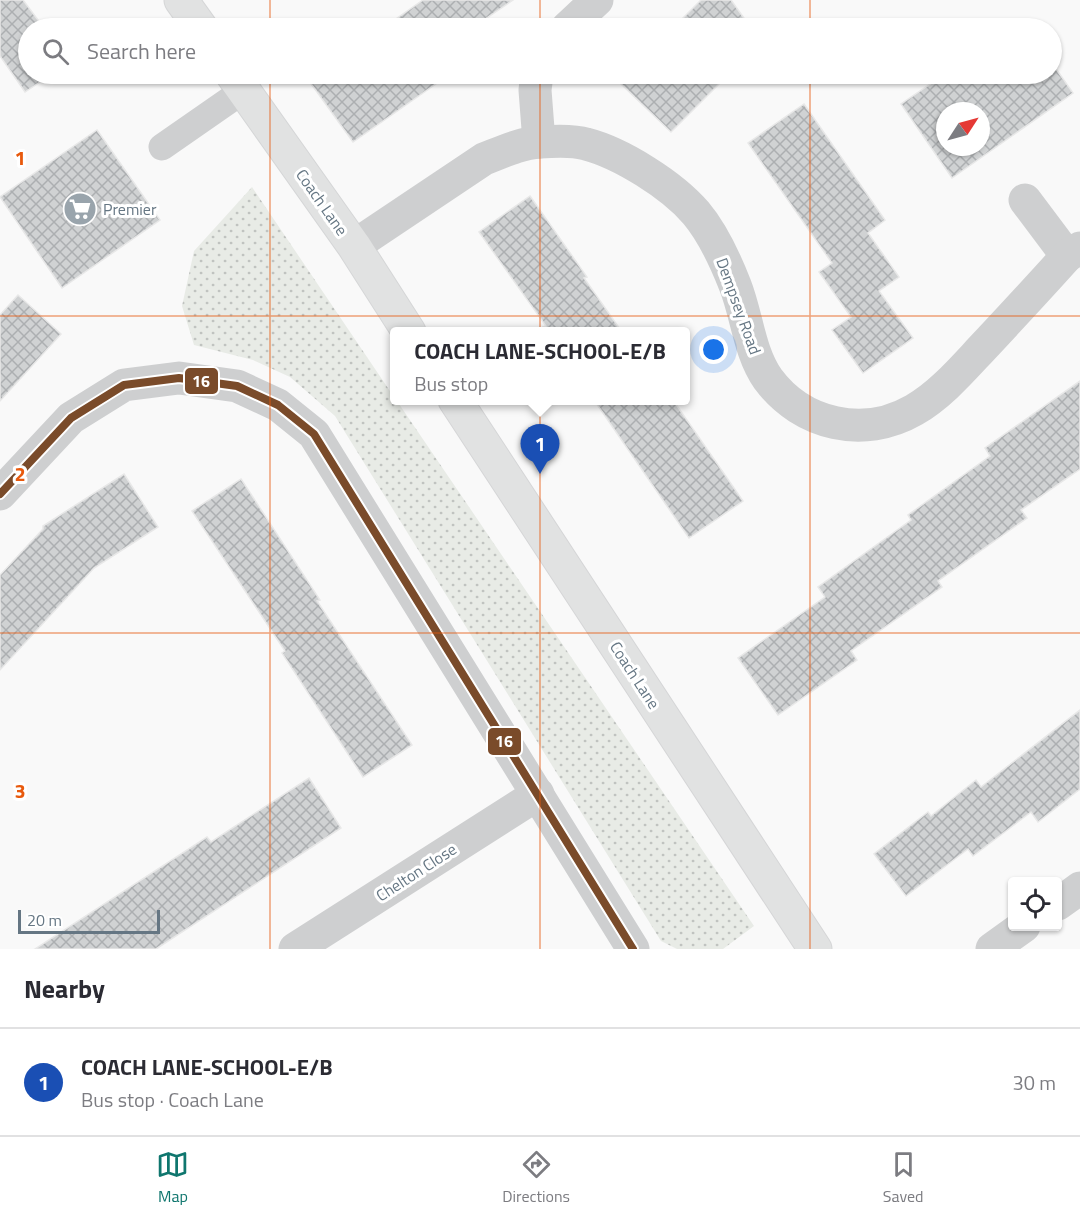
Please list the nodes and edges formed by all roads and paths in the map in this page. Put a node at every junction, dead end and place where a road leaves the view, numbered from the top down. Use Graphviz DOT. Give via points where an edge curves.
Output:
graph roads {
  1 [pos="181,0"];
  2 [pos="597,0"];
  3 [pos="194,18"];
  4 [pos="578,18"];
  5 [pos="236,84"];
  6 [pos="239,84"];
  7 [pos="536,84"];
  8 [pos="539,142"];
  9 [pos="162,147"];
  10 [pos="1025,200"];
  11 [pos="354,246"];
  12 [pos="1074,252"];
  13 [pos="407,327"];
  14 [pos="458,405"];
  15 [pos="0,494"];
  16 [pos="538,794"];
  17 [pos="1080,888"];
  18 [pos="1062,901"];
  19 [pos="1018,931"];
  20 [pos="806,946"];
  21 [pos="295,949"];
  22 [pos="633,949"];
  23 [pos="992,949"];
  1 -- 3 [label="street"];
  2 -- 4 [label="street"];
  5 -- 9 [label="lane"];
  6 -- 11 [label="street, Coach Lane"];
  7 -- 8 [label="street"];
  8 -- 11 [label="street, Dempsey Road" via="484,159"];
  8 -- 12 [label="street, Dempsey Road" via="584,143 628,160 696,213 735,286 754,351 767,377 786,400 810,415 839,424 890,422 915,409 954,378"];
  10 -- 12 [label="street, Dempsey Road"];
  11 -- 13 [label="street, Coach Lane"];
  14 -- 20 [label="street, Coach Lane"];
  15 -- 16 [label="street" via="71,418 124,385 179,378 237,386 278,405 314,434"];
  16 -- 21 [label="street, Chelton Close"];
  16 -- 22 [label="street"];
  17 -- 18 [label="street"];
  19 -- 23 [label="street"];
}
